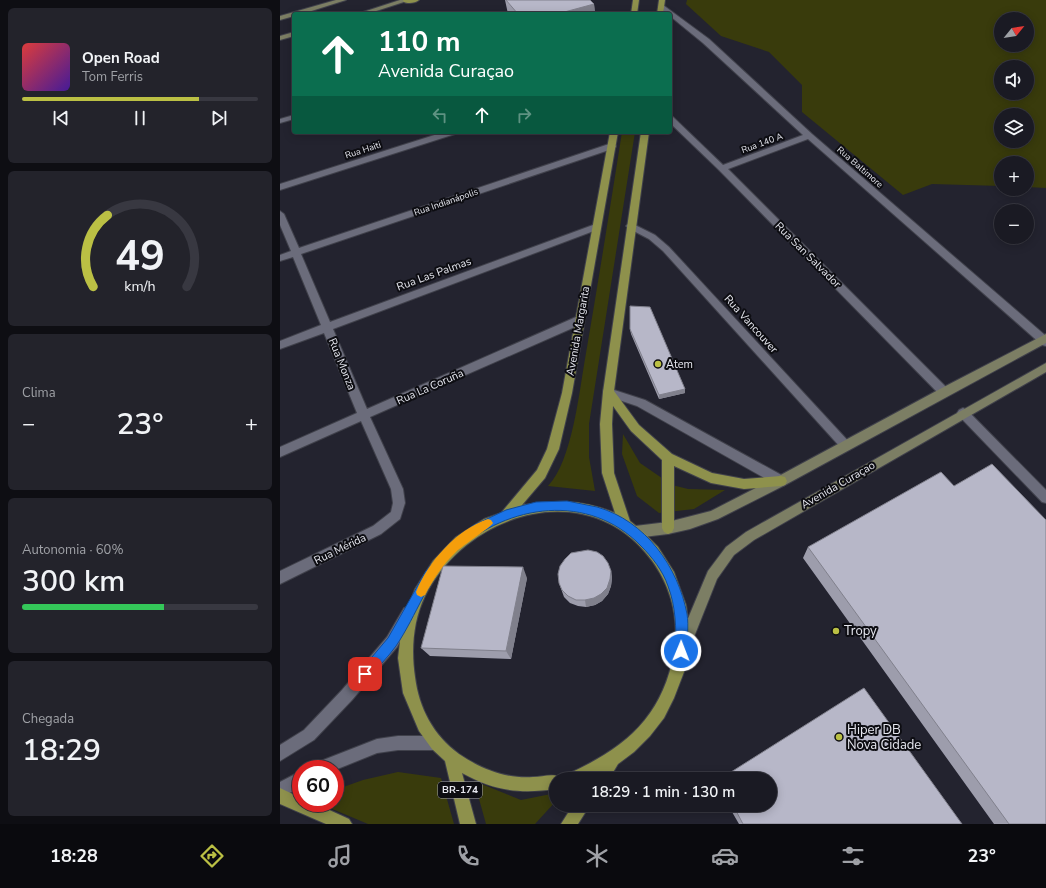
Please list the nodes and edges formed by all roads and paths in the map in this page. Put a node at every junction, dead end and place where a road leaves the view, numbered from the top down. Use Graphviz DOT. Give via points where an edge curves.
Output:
graph roads {
  1 [pos="343,0"];
  2 [pos="406,0"];
  3 [pos="416,0"];
  4 [pos="636,0"];
  5 [pos="301,12"];
  6 [pos="367,12"];
  7 [pos="634,12"];
  8 [pos="292,15"];
  9 [pos="672,15"];
  10 [pos="280,18"];
  11 [pos="292,35"];
  12 [pos="280,38"];
  13 [pos="292,118"];
  14 [pos="280,121"];
  15 [pos="672,121"];
  16 [pos="446,134"];
  17 [pos="614,134"];
  18 [pos="645,134"];
  19 [pos="808,136"];
  20 [pos="612,146"];
  21 [pos="722,168"];
  22 [pos="280,187"];
  23 [pos="280,214"];
  24 [pos="632,226"];
  25 [pos="596,227"];
  26 [pos="295,253"];
  27 [pos="280,258"];
  28 [pos="580,320"];
  29 [pos="327,326"];
  30 [pos="1045,340"];
  31 [pos="280,345"];
  32 [pos="1046,367"];
  33 [pos="608,392"];
  34 [pos="944,392"];
  35 [pos="963,413"];
  36 [pos="364,416"];
  37 [pos="846,446"];
  38 [pos="280,452"];
  39 [pos="668,458"];
  40 [pos="781,481"];
  41 [pos="1046,498"];
  42 [pos="506,514"];
  43 [pos="396,515"];
  44 [pos="630,528"];
  45 [pos="668,528"];
  46 [pos="280,578"];
  47 [pos="414,604"];
  48 [pos="681,651"];
  49 [pos="436,743"];
  50 [pos="280,754"];
  51 [pos="450,757"];
  52 [pos="341,760"];
  53 [pos="613,760"];
  54 [pos="588,772"];
  55 [pos="605,772"];
  56 [pos="549,783"];
  57 [pos="292,784"];
  58 [pos="280,791"];
  59 [pos="280,796"];
  60 [pos="577,812"];
  61 [pos="344,824"];
  62 [pos="468,824"];
  63 [pos="569,824"];
  1 -- 5 [label="main road"];
  2 -- 3 [label="main road"];
  2 -- 6 [label="main road"];
  4 -- 7 [label="main road"];
  8 -- 10 [label="main road"];
  9 -- 19 [label="street, Rua Baltimore" via="706,41"];
  11 -- 12 [label="main road"];
  13 -- 14 [label="street"];
  15 -- 21 [label="street, Rua San Salvador"];
  16 -- 22 [label="street, Rua Haiti"];
  17 -- 20 [label="main road, Avenida Margarita"];
  18 -- 24 [label="main road"];
  19 -- 21 [label="street, Rua 140 A"];
  19 -- 30 [label="street, Rua Baltimore"];
  20 -- 25 [label="main road, Avenida Margarita"];
  20 -- 26 [label="street, Rua Indianápolis"];
  21 -- 34 [label="street, Rua San Salvador"];
  23 -- 26 [label="street, Rua Monza"];
  24 -- 33 [label="main road"];
  24 -- 37 [label="street, Rua Vancouver" via="652,237 666,249"];
  25 -- 28 [label="main road, Avenida Margarita"];
  25 -- 29 [label="street, Rua Las Palmas"];
  26 -- 27 [label="street, Rua Indianápolis"];
  26 -- 29 [label="street, Rua Monza"];
  28 -- 36 [label="street, Rua La Coruña"];
  28 -- 42 [label="main road, Avenida Margarita" via="553,450 541,474"];
  29 -- 31 [label="street, Rua Las Palmas"];
  29 -- 36 [label="street, Rua Monza"];
  30 -- 34 [label="main road"];
  32 -- 35 [label="main road, Avenida Curaçao / BR-174"];
  33 -- 39 [label="main road" via="635,428"];
  33 -- 40 [label="street" via="641,404"];
  33 -- 44 [label="main road" via="608,473"];
  34 -- 37 [label="main road"];
  35 -- 41 [label="street"];
  35 -- 48 [label="main road, Avenida Curaçao / BR-174" via="750,536 730,551 712,575"];
  36 -- 38 [label="street, Rua La Coruña"];
  36 -- 43 [label="street, Rua Monza" via="397,489 399,503"];
  37 -- 40 [label="main road"];
  39 -- 40 [label="main road" via="711,478 744,484"];
  39 -- 45 [label="main road"];
  40 -- 45 [label="main road" via="714,515"];
  42 -- 44 [label="main road, BR-174" via="536,507 567,506 597,512"];
  42 -- 47 [label="main road, BR-174" via="477,528 452,549 430,574"];
  43 -- 46 [label="street, Rua Mérida" via="377,530"];
  44 -- 45 [label="main road"];
  44 -- 48 [label="main road, BR-174" via="657,555 673,583 682,616"];
  47 -- 49 [label="main road, BR-174" via="405,640 406,676 415,712"];
  47 -- 50 [label="street" via="392,642 347,695 309,735"];
  48 -- 53 [label="main road, BR-174" via="677,672 660,712 647,730"];
  49 -- 51 [label="main road, BR-174"];
  49 -- 52 [label="street" via="377,746"];
  51 -- 56 [label="main road, BR-174" via="487,778 529,786"];
  51 -- 62 [label="main road, BR-174"];
  53 -- 54 [label="main road, BR-174"];
  53 -- 55 [label="main road, BR-174"];
  57 -- 58 [label="street"];
  59 -- 61 [label="main road"];
  60 -- 63 [label="main road"];
}
